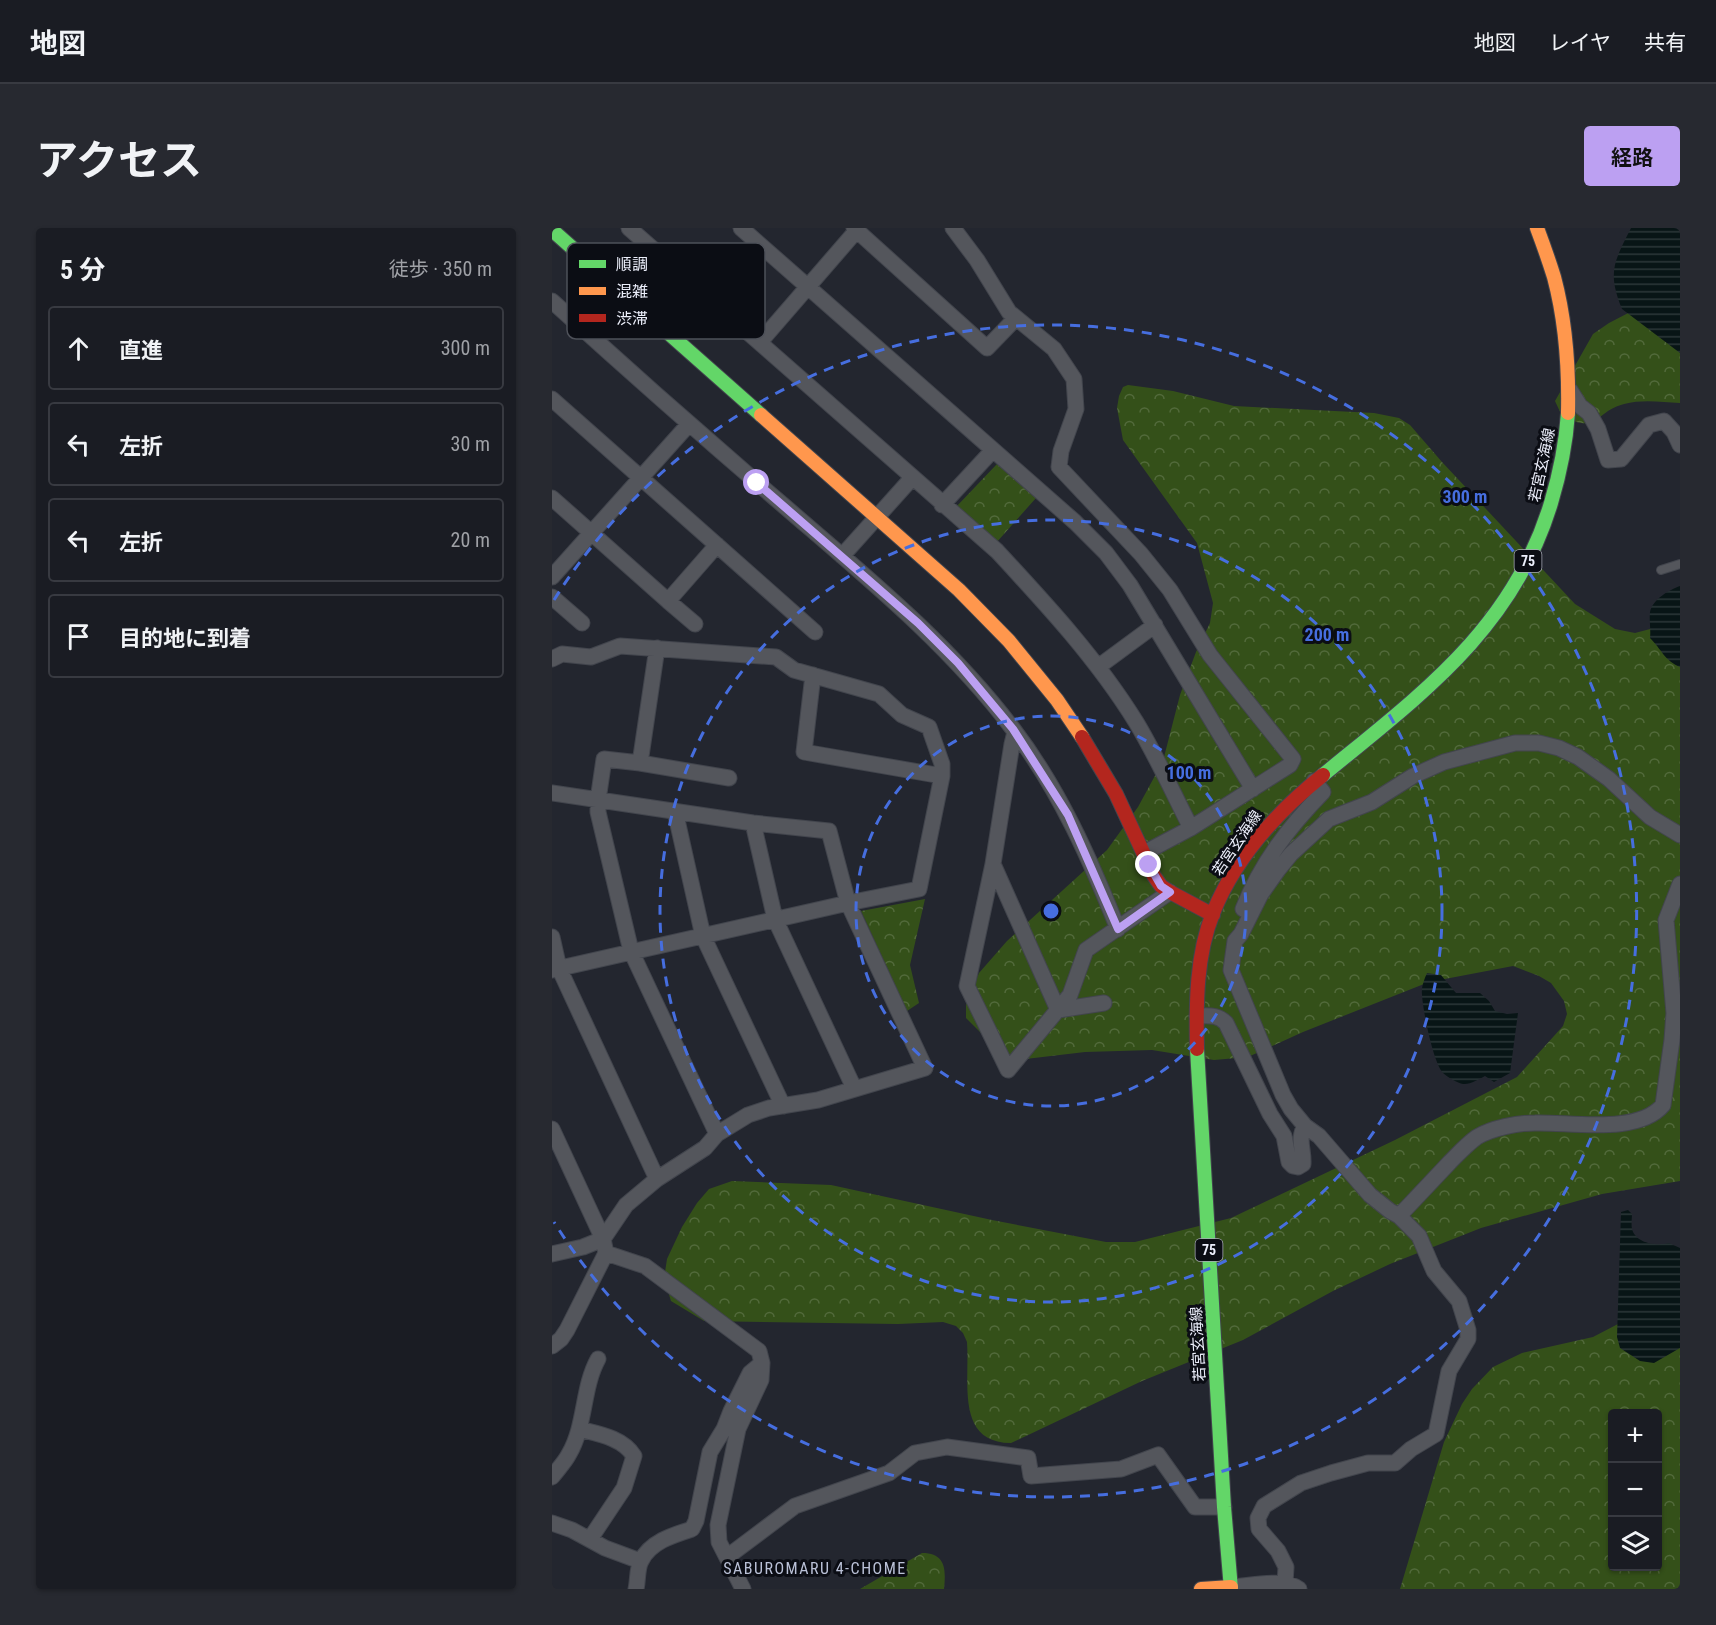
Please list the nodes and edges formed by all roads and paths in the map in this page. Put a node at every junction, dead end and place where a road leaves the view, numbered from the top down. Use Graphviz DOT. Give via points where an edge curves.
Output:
graph roads {
  1 [pos="629,228"];
  2 [pos="741,228"];
  3 [pos="953,228"];
  4 [pos="1537,228"];
  5 [pos="856,229"];
  6 [pos="552,230"];
  7 [pos="567,243"];
  8 [pos="646,243"];
  9 [pos="758,243"];
  10 [pos="765,249"];
  11 [pos="807,287"];
  12 [pos="552,301"];
  13 [pos="567,314"];
  14 [pos="1015,319"];
  15 [pos="765,336"];
  16 [pos="594,339"];
  17 [pos="676,339"];
  18 [pos="757,339"];
  19 [pos="763,339"];
  20 [pos="760,342"];
  21 [pos="1570,390"];
  22 [pos="552,399"];
  23 [pos="689,424"];
  24 [pos="1680,446"];
  25 [pos="993,450"];
  26 [pos="640,476"];
  27 [pos="912,478"];
  28 [pos="552,498"];
  29 [pos="942,505"];
  30 [pos="877,516"];
  31 [pos="591,532"];
  32 [pos="717,545"];
  33 [pos="842,556"];
  34 [pos="1680,564"];
  35 [pos="1661,570"];
  36 [pos="552,576"];
  37 [pos="552,597"];
  38 [pos="668,600"];
  39 [pos="582,623"];
  40 [pos="695,624"];
  41 [pos="1155,625"];
  42 [pos="815,632"];
  43 [pos="657,648"];
  44 [pos="552,659"];
  45 [pos="1098,667"];
  46 [pos="813,675"];
  47 [pos="1015,732"];
  48 [pos="640,763"];
  49 [pos="942,776"];
  50 [pos="729,778"];
  51 [pos="1314,781"];
  52 [pos="1252,789"];
  53 [pos="552,793"];
  54 [pos="598,800"];
  55 [pos="675,811"];
  56 [pos="753,823"];
  57 [pos="1191,828"];
  58 [pos="1680,835"];
  59 [pos="1144,853"];
  60 [pos="993,864"];
  61 [pos="1680,884"];
  62 [pos="1170,892"];
  63 [pos="848,903"];
  64 [pos="1213,915"];
  65 [pos="1680,915"];
  66 [pos="775,919"];
  67 [pos="1118,929"];
  68 [pos="1667,929"];
  69 [pos="703,936"];
  70 [pos="552,937"];
  71 [pos="1235,940"];
  72 [pos="631,951"];
  73 [pos="556,969"];
  74 [pos="1104,1003"];
  75 [pos="1058,1010"];
  76 [pos="1197,1016"];
  77 [pos="854,1088"];
  78 [pos="783,1106"];
  79 [pos="1305,1126"];
  80 [pos="552,1129"];
  81 [pos="717,1134"];
  82 [pos="657,1179"];
  83 [pos="1399,1216"];
  84 [pos="604,1246"];
  85 [pos="552,1254"];
  86 [pos="552,1346"];
  87 [pos="598,1359"];
  88 [pos="762,1363"];
  89 [pos="579,1429"];
  90 [pos="552,1477"];
  91 [pos="1224,1507"];
  92 [pos="554,1528"];
  93 [pos="590,1539"];
  94 [pos="727,1557"];
  95 [pos="640,1561"];
  96 [pos="1285,1583"];
  97 [pos="1231,1588"];
  98 [pos="636,1589"];
  99 [pos="743,1589"];
  100 [pos="1201,1589"];
  101 [pos="1299,1589"];
  1 -- 8 [label="street"];
  2 -- 9 [label="street"];
  3 -- 14 [label="street"];
  4 -- 21 [label="main road, 若宮玄海線 / 75" via="1560,297 1567,333"];
  5 -- 11 [label="street"];
  5 -- 14 [label="street" via="987,348"];
  6 -- 7 [label="main road"];
  10 -- 11 [label="street"];
  11 -- 15 [label="street"];
  11 -- 25 [label="street"];
  12 -- 13 [label="street"];
  14 -- 52 [label="street" via="1054,349 1074,379 1076,409 1059,467 1170,590 1210,655 1293,759 1290,765"];
  16 -- 23 [label="street"];
  17 -- 30 [label="main road"];
  18 -- 20 [label="street"];
  19 -- 20 [label="street"];
  20 -- 27 [label="street"];
  21 -- 24 [label="street" via="1598,429 1608,460 1621,459 1649,425 1664,422"];
  21 -- 51 [label="main road, 若宮玄海線 / 75" via="1563,457 1549,511 1530,557 1494,616 1453,664"];
  22 -- 26 [label="street"];
  23 -- 26 [label="street"];
  23 -- 33 [label="street"];
  25 -- 29 [label="street"];
  25 -- 41 [label="street" via="1106,554"];
  26 -- 31 [label="street"];
  26 -- 32 [label="street"];
  27 -- 29 [label="street"];
  27 -- 30 [label="street"];
  28 -- 31 [label="street"];
  29 -- 45 [label="street" via="997,551"];
  30 -- 33 [label="street"];
  30 -- 59 [label="main road" via="959,590 1025,660 1087,744"];
  31 -- 36 [label="street"];
  31 -- 38 [label="street"];
  32 -- 38 [label="street"];
  32 -- 42 [label="street"];
  33 -- 47 [label="street" via="958,663"];
  34 -- 35 [label="lane"];
  37 -- 39 [label="street"];
  38 -- 40 [label="street"];
  41 -- 45 [label="street"];
  41 -- 52 [label="street"];
  43 -- 44 [label="street" via="620,646 591,657 562,654"];
  43 -- 46 [label="street" via="776,657 794,670"];
  43 -- 48 [label="street"];
  45 -- 57 [label="street" via="1136,722"];
  46 -- 49 [label="street" via="879,694 902,715 929,727 942,764"];
  46 -- 49 [label="street" via="804,752"];
  47 -- 60 [label="street"];
  47 -- 67 [label="street" via="1068,815"];
  48 -- 50 [label="street"];
  48 -- 54 [label="street" via="604,759"];
  49 -- 63 [label="street" via="919,889"];
  51 -- 64 [label="main road, 若宮玄海線 / 75" via="1259,835"];
  51 -- 71 [label="street" via="1323,792 1272,851 1248,895"];
  52 -- 57 [label="street"];
  53 -- 54 [label="street"];
  54 -- 55 [label="street"];
  54 -- 72 [label="street"];
  55 -- 56 [label="street"];
  55 -- 69 [label="street"];
  56 -- 63 [label="street" via="829,831"];
  56 -- 66 [label="street"];
  57 -- 59 [label="street"];
  58 -- 71 [label="street" via="1650,818 1609,779 1559,748 1525,742 1503,746 1444,762 1372,802 1329,819 1278,870"];
  59 -- 62 [label="main road" via="1154,876"];
  60 -- 75 [label="street"];
  60 -- 75 [label="street" via="968,986 1008,1070"];
  61 -- 68 [label="street" via="1666,920"];
  62 -- 64 [label="main road"];
  62 -- 67 [label="street"];
  63 -- 66 [label="street"];
  63 -- 77 [label="street" via="925,1068"];
  64 -- 76 [label="main road, 若宮玄海線 / 75" via="1203,954"];
  65 -- 68 [label="street"];
  66 -- 69 [label="street"];
  66 -- 77 [label="street"];
  67 -- 75 [label="street" via="1086,950 1071,995"];
  68 -- 83 [label="street" via="1674,1013 1662,1105 1656,1112 1627,1123 1532,1122 1477,1137"];
  69 -- 72 [label="street"];
  69 -- 78 [label="street"];
  70 -- 73 [label="street"];
  71 -- 79 [label="street" via="1232,970 1237,985 1282,1095"];
  72 -- 73 [label="street"];
  72 -- 81 [label="street"];
  73 -- 82 [label="street"];
  74 -- 75 [label="street"];
  76 -- 79 [label="street" via="1213,1015 1226,1023 1284,1137 1293,1166 1303,1164 1300,1142"];
  76 -- 91 [label="main road, 若宮玄海線 / 75"];
  77 -- 78 [label="street"];
  78 -- 81 [label="street" via="748,1115"];
  79 -- 83 [label="street" via="1319,1136 1370,1195"];
  80 -- 84 [label="street"];
  81 -- 82 [label="street" via="705,1148"];
  82 -- 84 [label="street" via="626,1205"];
  83 -- 96 [label="street" via="1419,1236 1434,1271 1459,1301 1468,1339 1449,1371 1436,1434 1395,1463 1368,1463 1331,1473 1301,1483 1264,1506 1258,1518 1259,1530 1286,1567"];
  84 -- 85 [label="street"];
  84 -- 86 [label="street" via="567,1330"];
  84 -- 88 [label="street" via="645,1266 759,1351"];
  87 -- 89 [label="street"];
  88 -- 94 [label="street" via="761,1380 738,1429 718,1525 719,1542"];
  88 -- 95 [label="street" via="750,1373 710,1452 692,1529 666,1537"];
  89 -- 90 [label="street" via="570,1453"];
  89 -- 93 [label="street" via="628,1447 634,1456 624,1488"];
  91 -- 94 [label="street" via="1195,1507 1158,1455 1121,1469 1031,1476 1028,1458 947,1447 915,1453 889,1473 795,1506"];
  91 -- 97 [label="main road, 若宮玄海線 / 75"];
  92 -- 93 [label="street" via="572,1530"];
  93 -- 95 [label="street"];
  94 -- 99 [label="street"];
  95 -- 98 [label="street"];
  96 -- 97 [label="street"];
  96 -- 101 [label="street"];
  97 -- 100 [label="main road"];
}
